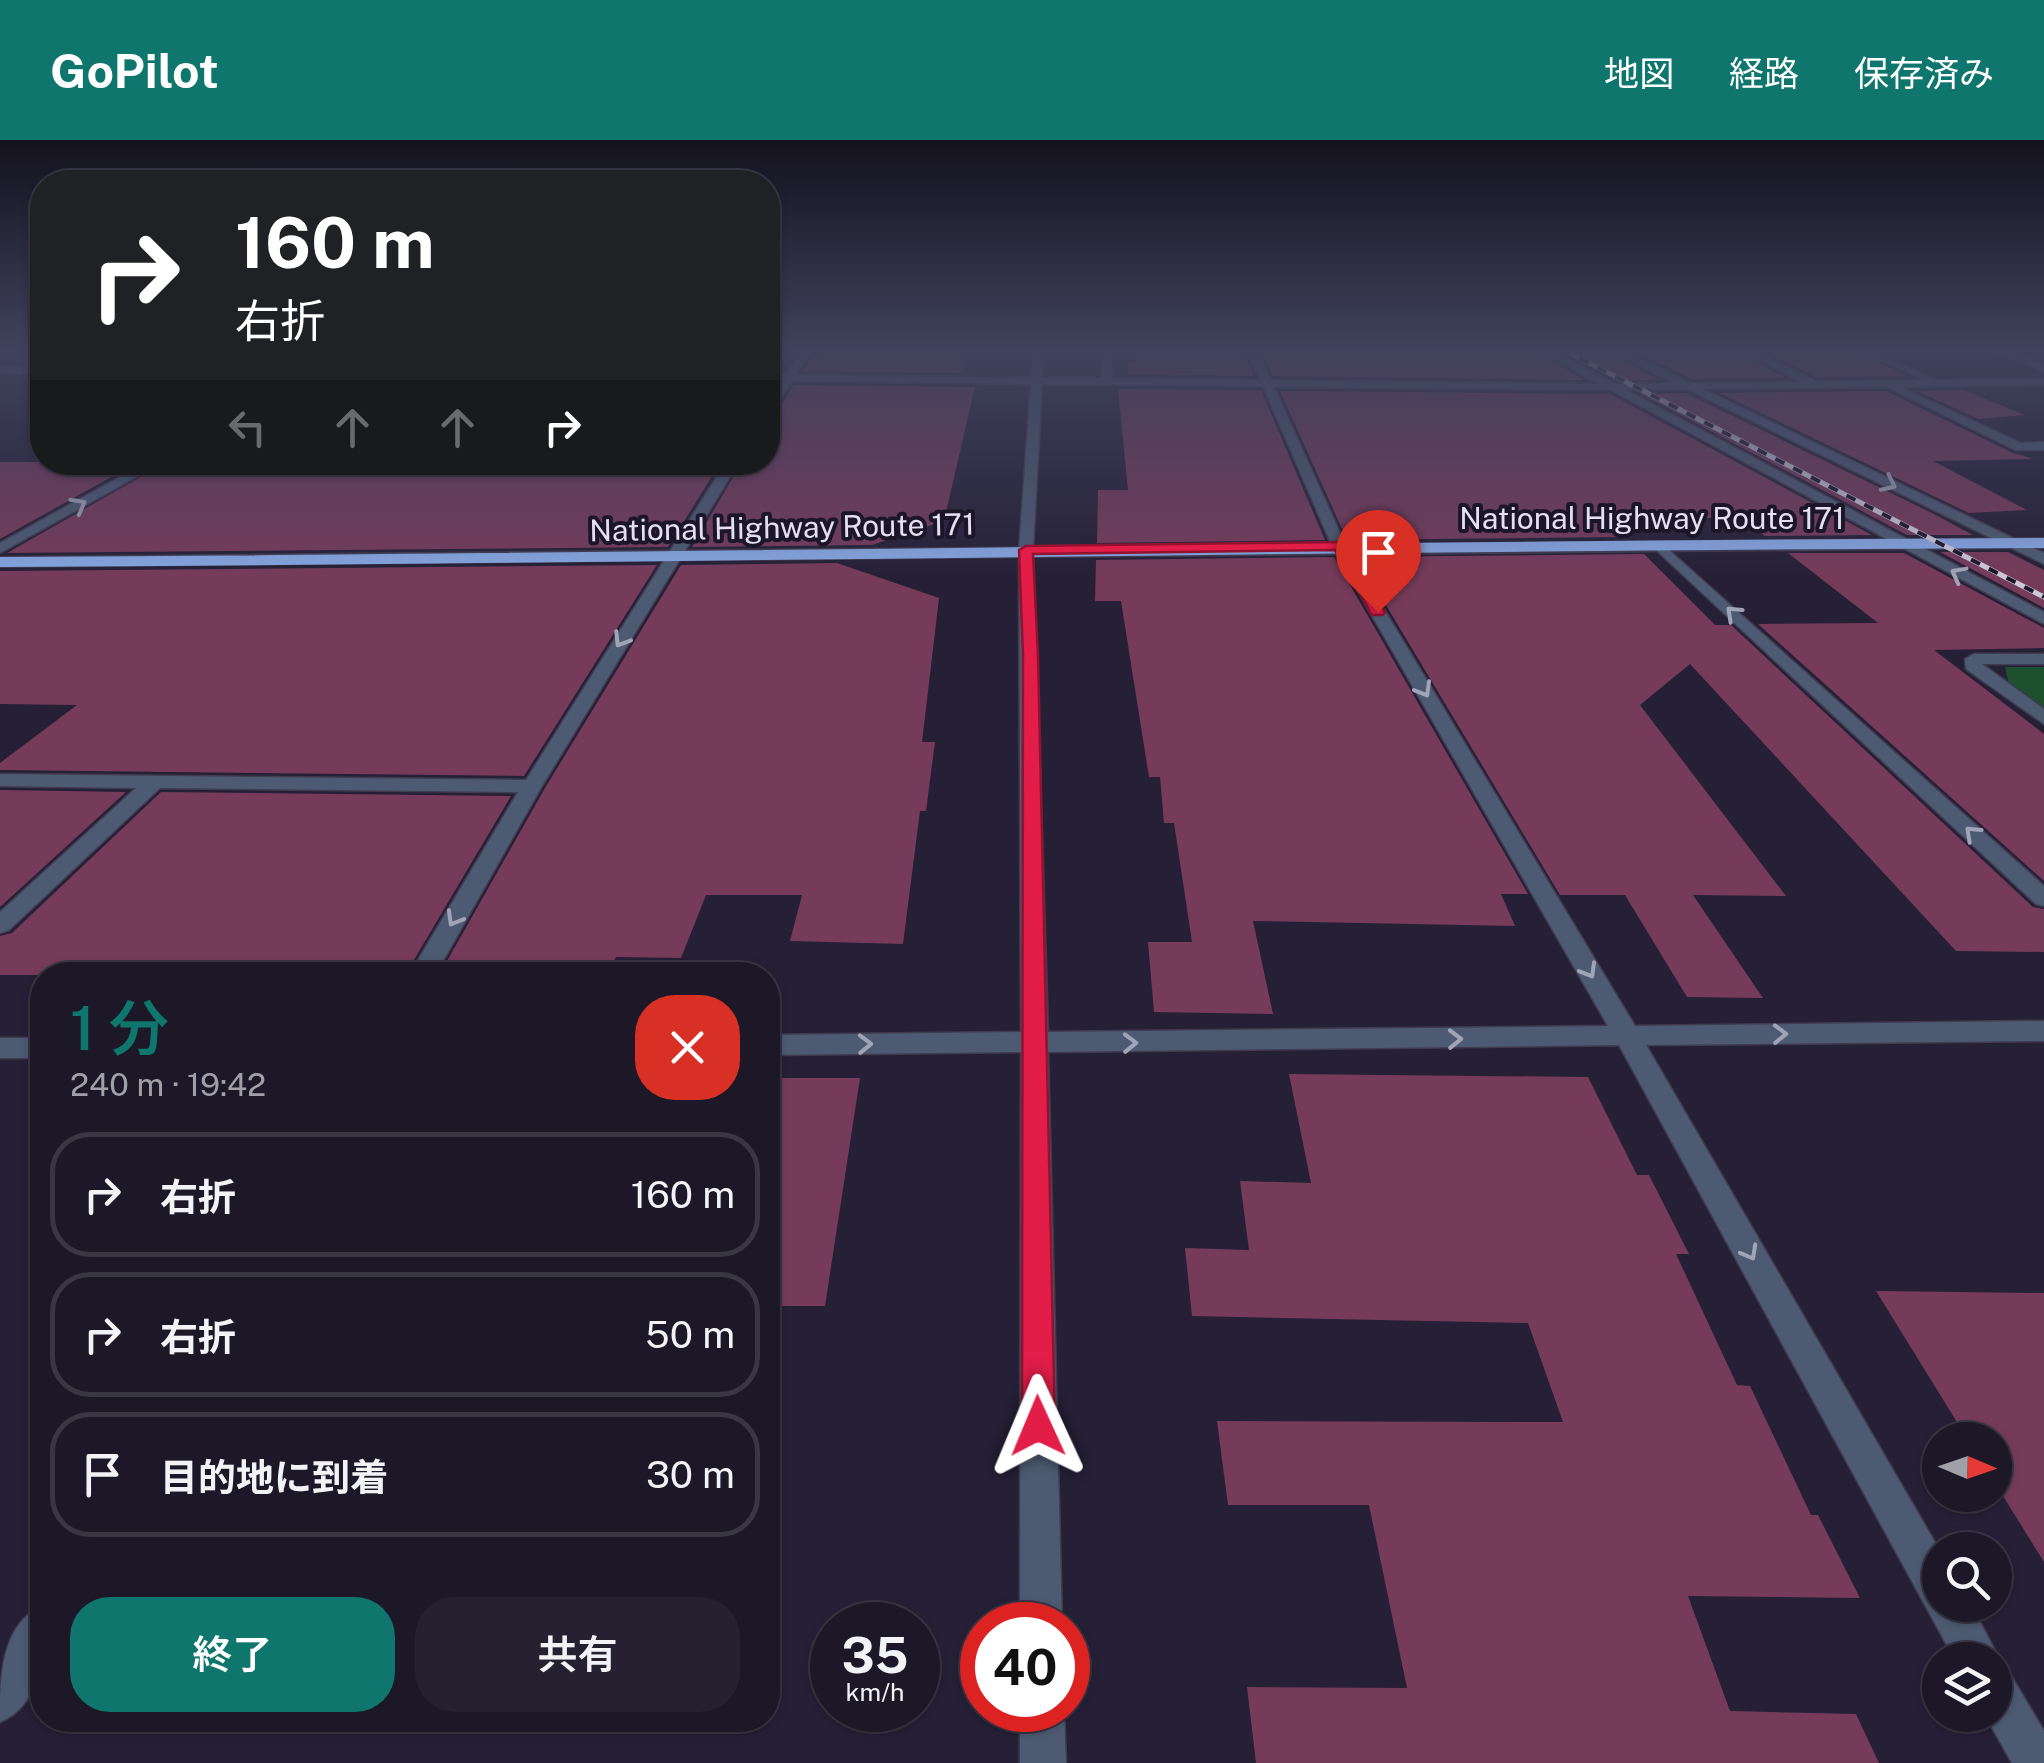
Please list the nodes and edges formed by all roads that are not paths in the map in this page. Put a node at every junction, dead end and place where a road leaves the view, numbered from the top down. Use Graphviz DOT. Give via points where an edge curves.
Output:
graph roads {
  1 [pos="1033,425"];
  2 [pos="1285,425"];
  3 [pos="1682,425"];
  4 [pos="1768,425"];
  5 [pos="1974,425"];
  6 [pos="2044,446"];
  7 [pos="134,475"];
  8 [pos="725,475"];
  9 [pos="1900,544"];
  10 [pos="2012,544"];
  11 [pos="2044,544"];
  12 [pos="1339,546"];
  13 [pos="1660,546"];
  14 [pos="0,549"];
  15 [pos="1026,550"];
  16 [pos="672,558"];
  17 [pos="2044,559"];
  18 [pos="0,562"];
  19 [pos="2044,619"];
  20 [pos="2044,659"];
  21 [pos="2044,718"];
  22 [pos="0,780"];
  23 [pos="153,783"];
  24 [pos="532,786"];
  25 [pos="2044,899"];
  26 [pos="0,925"];
  27 [pos="430,962"];
  28 [pos="2044,1032"];
  29 [pos="1628,1037"];
  30 [pos="1033,1044"];
  31 [pos="780,1045"];
  32 [pos="0,1048"];
  33 [pos="30,1048"];
  34 [pos="1922,1559"];
  35 [pos="1041,1602"];
  36 [pos="30,1648"];
  37 [pos="0,1700"];
  38 [pos="2012,1719"];
  39 [pos="1042,1732"];
  40 [pos="1043,1763"];
  41 [pos="2037,1763"];
  1 -- 15 [label="street"];
  2 -- 12 [label="street"];
  3 -- 9 [label="street"];
  4 -- 10 [label="street, one-way"];
  5 -- 6 [label="street" via="2020,446"];
  14 -- 7 [label="street, one-way"];
  8 -- 16 [label="street"];
  9 -- 10 [label="highway, National Highway Route 171"];
  9 -- 13 [label="highway, National Highway Route 171"];
  19 -- 9 [label="street, one-way"];
  10 -- 11 [label="highway, National Highway Route 171"];
  10 -- 17 [label="street"];
  12 -- 13 [label="highway, National Highway Route 171"];
  12 -- 15 [label="highway, National Highway Route 171"];
  12 -- 29 [label="street, one-way"];
  25 -- 13 [label="street, one-way"];
  15 -- 16 [label="highway, National Highway Route 171"];
  15 -- 30 [label="street"];
  16 -- 18 [label="highway, National Highway Route 171"];
  16 -- 24 [label="street, one-way"];
  20 -- 21 [label="street" via="1974,659 1972,665"];
  22 -- 23 [label="street"];
  23 -- 24 [label="street"];
  23 -- 26 [label="street"];
  24 -- 27 [label="street, one-way"];
  29 -- 28 [label="street, one-way"];
  30 -- 29 [label="street, one-way"];
  29 -- 34 [label="street, one-way"];
  31 -- 30 [label="street, one-way"];
  30 -- 35 [label="street"];
  32 -- 33 [label="street"];
  36 -- 37 [label="street"];
  38 -- 41 [label="street"];
  39 -- 40 [label="street"];
}
